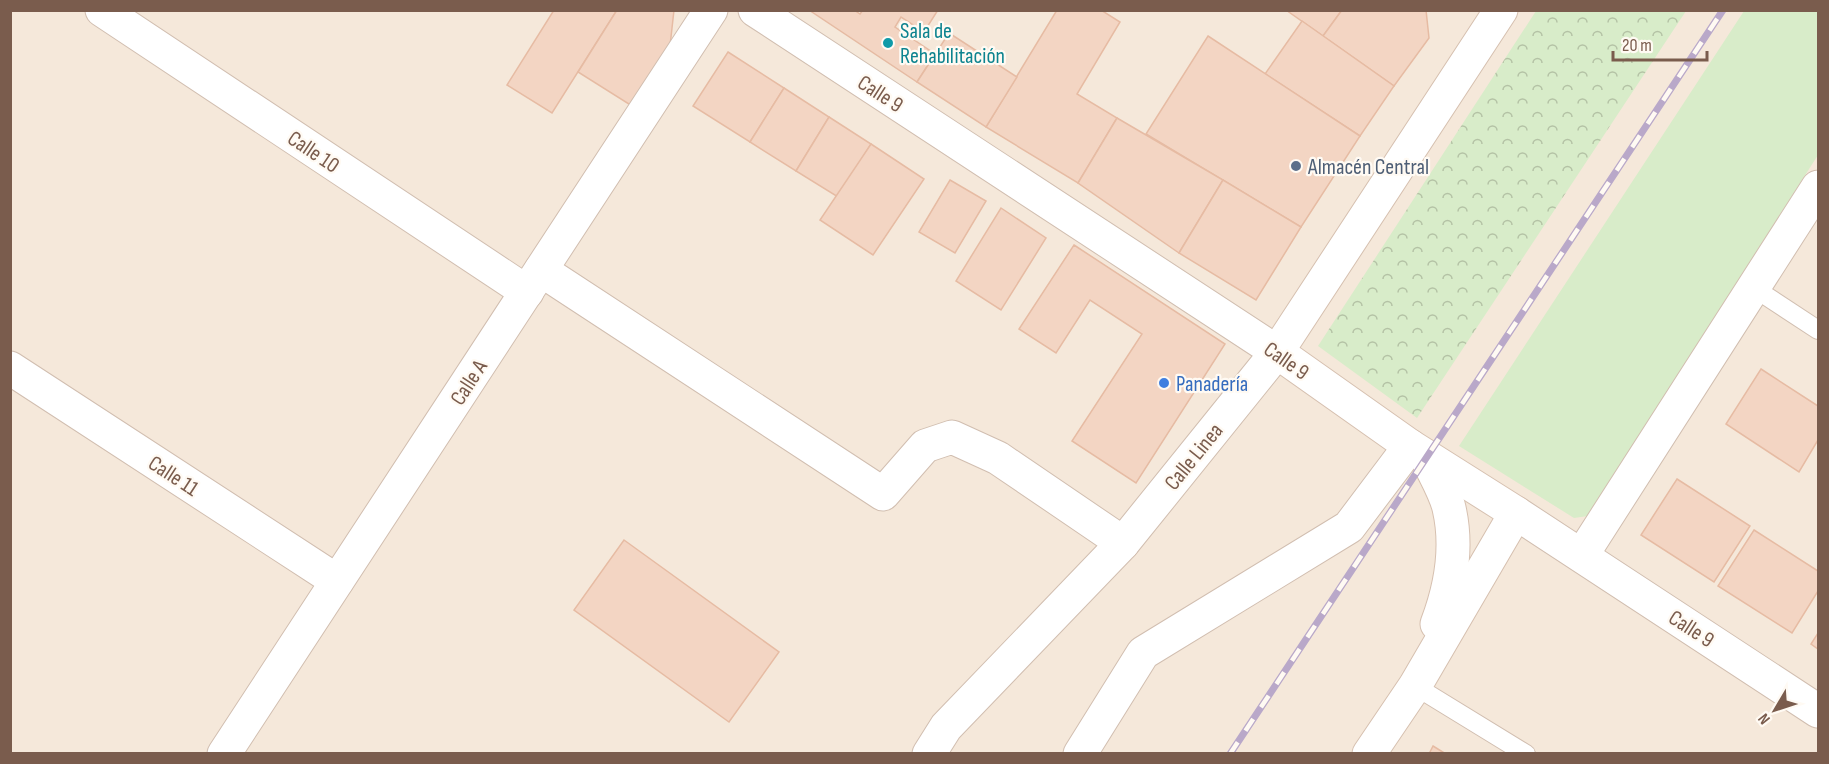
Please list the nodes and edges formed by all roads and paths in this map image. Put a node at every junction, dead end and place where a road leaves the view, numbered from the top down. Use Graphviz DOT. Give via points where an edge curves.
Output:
graph roads {
  1 [pos="102,10"];
  2 [pos="711,10"];
  3 [pos="755,10"];
  4 [pos="1498,12"];
  5 [pos="1818,187"];
  6 [pos="534,281"];
  7 [pos="1754,288"];
  8 [pos="1818,330"];
  9 [pos="1277,352"];
  10 [pos="10,368"];
  11 [pos="1418,451"];
  12 [pos="1516,513"];
  13 [pos="1123,543"];
  14 [pos="1582,555"];
  15 [pos="337,581"];
  16 [pos="1415,686"];
  17 [pos="1818,711"];
  18 [pos="224,753"];
  19 [pos="929,753"];
  20 [pos="1080,753"];
  21 [pos="1370,753"];
  22 [pos="1526,753"];
  1 -- 6 [label="street, Calle 10"];
  2 -- 6 [label="street, Calle A"];
  3 -- 9 [label="street, Calle 9"];
  4 -- 9 [label="street, Calle Linea"];
  5 -- 7 [label="street"];
  6 -- 13 [label="street, Calle 10" via="883,494 925,446 952,437 998,458"];
  6 -- 15 [label="street, Calle A"];
  7 -- 8 [label="lane"];
  7 -- 14 [label="street"];
  9 -- 11 [label="street, Calle 9"];
  9 -- 13 [label="street, Calle Linea"];
  10 -- 15 [label="street, Calle 11"];
  11 -- 12 [label="street, Calle 9"];
  11 -- 16 [label="street" via="1449,507 1454,556 1446,600"];
  11 -- 20 [label="street" via="1349,527 1143,653"];
  12 -- 14 [label="street, Calle 9"];
  12 -- 16 [label="street"];
  13 -- 19 [label="street, Calle Linea" via="946,728"];
  14 -- 17 [label="street, Calle 9"];
  15 -- 18 [label="street, Calle A"];
  16 -- 21 [label="street"];
  16 -- 22 [label="lane"];
}
